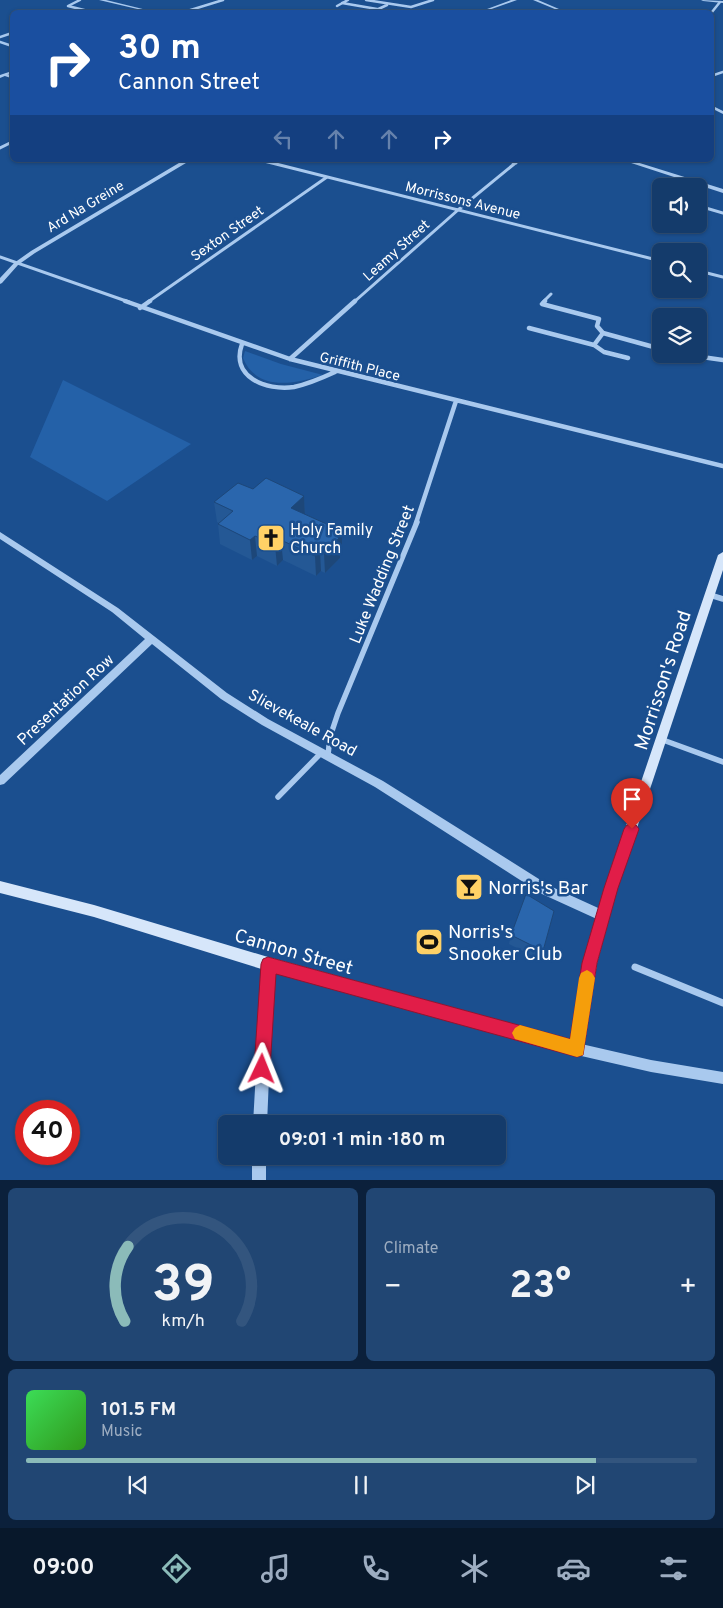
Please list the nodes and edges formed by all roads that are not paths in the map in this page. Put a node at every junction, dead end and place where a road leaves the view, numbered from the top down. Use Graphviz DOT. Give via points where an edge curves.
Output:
graph roads {
  1 [pos="80,0"];
  2 [pos="101,0"];
  3 [pos="222,0"];
  4 [pos="348,0"];
  5 [pos="366,0"];
  6 [pos="433,0"];
  7 [pos="515,0"];
  8 [pos="534,0"];
  9 [pos="702,0"];
  10 [pos="722,2"];
  11 [pos="342,4"];
  12 [pos="337,6"];
  13 [pos="400,6"];
  14 [pos="377,9"];
  15 [pos="84,10"];
  16 [pos="143,10"];
  17 [pos="190,10"];
  18 [pos="487,10"];
  19 [pos="559,10"];
  20 [pos="719,10"];
  21 [pos="714,11"];
  22 [pos="10,73"];
  23 [pos="6,75"];
  24 [pos="10,76"];
  25 [pos="0,77"];
  26 [pos="185,162"];
  27 [pos="268,162"];
  28 [pos="516,162"];
  29 [pos="631,162"];
  30 [pos="328,177"];
  31 [pos="677,178"];
  32 [pos="707,187"];
  33 [pos="723,191"];
  34 [pos="707,208"];
  35 [pos="458,210"];
  36 [pos="723,213"];
  37 [pos="0,258"];
  38 [pos="652,259"];
  39 [pos="16,264"];
  40 [pos="707,273"];
  41 [pos="723,277"];
  42 [pos="0,282"];
  43 [pos="551,294"];
  44 [pos="140,308"];
  45 [pos="529,328"];
  46 [pos="603,333"];
  47 [pos="242,344"];
  48 [pos="594,345"];
  49 [pos="652,347"];
  50 [pos="628,358"];
  51 [pos="290,359"];
  52 [pos="707,359"];
  53 [pos="723,360"];
  54 [pos="335,372"];
  55 [pos="456,401"];
  56 [pos="723,466"];
  57 [pos="0,535"];
  58 [pos="723,555"];
  59 [pos="710,595"];
  60 [pos="723,599"];
  61 [pos="151,638"];
  62 [pos="663,740"];
  63 [pos="325,753"];
  64 [pos="723,762"];
  65 [pos="0,781"];
  66 [pos="278,797"];
  67 [pos="0,887"];
  68 [pos="603,916"];
  69 [pos="268,964"];
  70 [pos="635,967"];
  71 [pos="723,1003"];
  72 [pos="577,1049"];
  73 [pos="723,1078"];
  74 [pos="260,1115"];
  75 [pos="259,1165"];
  76 [pos="259,1180"];
  1 -- 15 [label="street" via="68,6"];
  2 -- 16 [label="street"];
  3 -- 17 [label="street"];
  4 -- 11 [label="street"];
  5 -- 13 [label="street"];
  6 -- 13 [label="street" via="416,7"];
  7 -- 18 [label="street"];
  8 -- 19 [label="street"];
  9 -- 10 [label="street"];
  11 -- 12 [label="street"];
  11 -- 14 [label="street"];
  13 -- 14 [label="street" via="387,5"];
  20 -- 21 [label="street"];
  22 -- 23 [label="street"];
  23 -- 24 [label="street"];
  23 -- 25 [label="street"];
  26 -- 39 [label="street, Ard Na Greine"];
  27 -- 30 [label="street, Morrissons Avenue"];
  28 -- 35 [label="street, Leamy Street"];
  29 -- 31 [label="street"];
  30 -- 35 [label="street, Morrissons Avenue"];
  30 -- 44 [label="street, Sexton Street"];
  32 -- 33 [label="street"];
  34 -- 36 [label="street"];
  35 -- 38 [label="street, Morrissons Avenue"];
  35 -- 51 [label="street, Leamy Street"];
  37 -- 39 [label="street, Griffith Place"];
  39 -- 42 [label="street, Ard Na Greine"];
  39 -- 44 [label="street, Griffith Place"];
  40 -- 41 [label="street"];
  43 -- 46 [label="street" via="542,304 599,319 598,326"];
  44 -- 47 [label="street, Griffith Place"];
  45 -- 48 [label="street"];
  46 -- 48 [label="street"];
  46 -- 49 [label="street"];
  47 -- 51 [label="street, Griffith Place"];
  47 -- 54 [label="street" via="238,354 240,368 262,383 291,386"];
  48 -- 50 [label="street" via="604,352"];
  51 -- 54 [label="street, Griffith Place"];
  52 -- 53 [label="street"];
  54 -- 55 [label="street, Griffith Place"];
  55 -- 56 [label="street, Griffith Place"];
  55 -- 63 [label="street, Luke Wadding Street" via="413,533 338,713"];
  57 -- 61 [label="street, Slievekeale Road" via="96,597"];
  58 -- 59 [label="main road, Morrisson's Road"];
  59 -- 60 [label="street"];
  59 -- 62 [label="main road, Morrisson's Road"];
  61 -- 63 [label="street, Slievekeale Road" via="224,696"];
  61 -- 65 [label="street, Presentation Row"];
  62 -- 64 [label="street"];
  62 -- 68 [label="main road, Morrisson's Road"];
  63 -- 66 [label="street"];
  63 -- 68 [label="street, Slievekeale Road" via="380,784 546,890"];
  67 -- 69 [label="main road, Cannon Street" via="107,914"];
  68 -- 72 [label="main road, Morrisson's Road" via="590,963"];
  69 -- 72 [label="main road, Cannon Street"];
  69 -- 74 [label="street"];
  70 -- 71 [label="street"];
  72 -- 73 [label="street"];
  75 -- 76 [label="street"];
}
